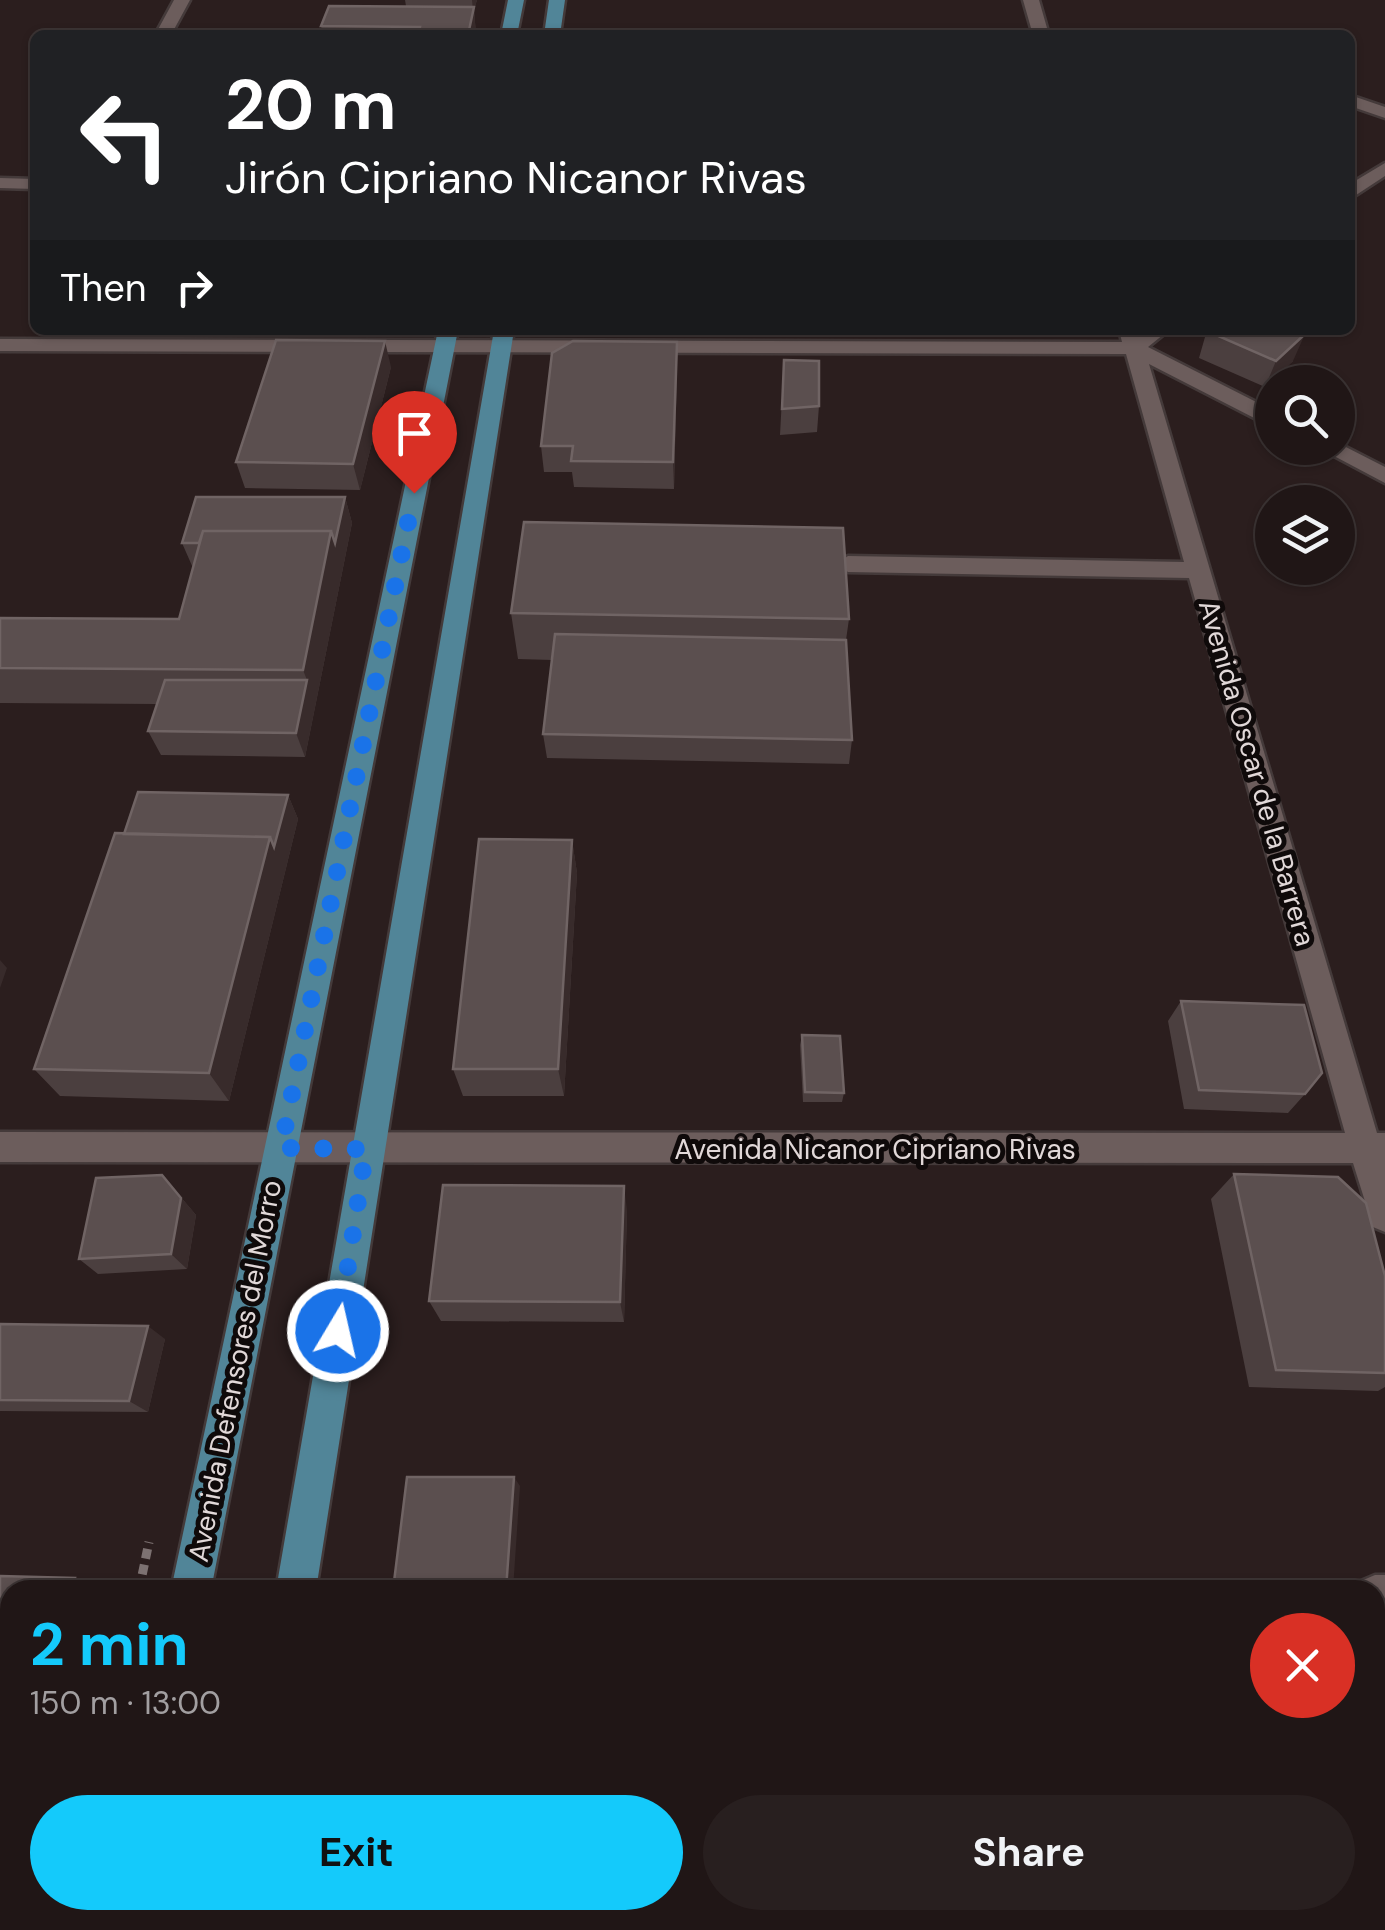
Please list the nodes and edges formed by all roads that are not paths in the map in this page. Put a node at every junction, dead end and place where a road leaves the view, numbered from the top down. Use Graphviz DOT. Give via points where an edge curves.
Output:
graph roads {
  1 [pos="182,0"];
  2 [pos="516,0"];
  3 [pos="558,0"];
  4 [pos="1031,0"];
  5 [pos="166,30"];
  6 [pos="510,30"];
  7 [pos="553,30"];
  8 [pos="1040,30"];
  9 [pos="1355,102"];
  10 [pos="1385,113"];
  11 [pos="1385,168"];
  12 [pos="0,184"];
  13 [pos="30,184"];
  14 [pos="1355,190"];
  15 [pos="446,339"];
  16 [pos="502,339"];
  17 [pos="635,339"];
  18 [pos="1131,339"];
  19 [pos="0,345"];
  20 [pos="1255,408"];
  21 [pos="1355,461"];
  22 [pos="1385,476"];
  23 [pos="848,564"];
  24 [pos="1198,570"];
  25 [pos="1379,1141"];
  26 [pos="0,1147"];
  27 [pos="281,1148"];
  28 [pos="366,1149"];
  29 [pos="1385,1216"];
  30 [pos="193,1580"];
  31 [pos="298,1580"];
  1 -- 5 [label="street"];
  2 -- 6 [label="main road"];
  3 -- 7 [label="main road"];
  4 -- 8 [label="street"];
  9 -- 10 [label="street"];
  11 -- 14 [label="street"];
  12 -- 13 [label="street"];
  15 -- 16 [label="street"];
  15 -- 19 [label="street"];
  15 -- 27 [label="main road, Avenida Defensores del Morro"];
  16 -- 17 [label="street"];
  16 -- 28 [label="main road"];
  17 -- 18 [label="street"];
  18 -- 20 [label="street"];
  18 -- 24 [label="street, Avenida Oscar de la Barrera"];
  21 -- 22 [label="street"];
  23 -- 24 [label="street"];
  24 -- 25 [label="street, Avenida Oscar de la Barrera"];
  25 -- 28 [label="street, Avenida Nicanor Cipriano Rivas"];
  25 -- 29 [label="street, Avenida Oscar de la Barrera"];
  26 -- 27 [label="street, Avenida Nicanor Cipriano Rivas"];
  27 -- 28 [label="street, Avenida Nicanor Cipriano Rivas"];
  27 -- 30 [label="main road, Avenida Defensores del Morro"];
  28 -- 31 [label="main road"];
}
